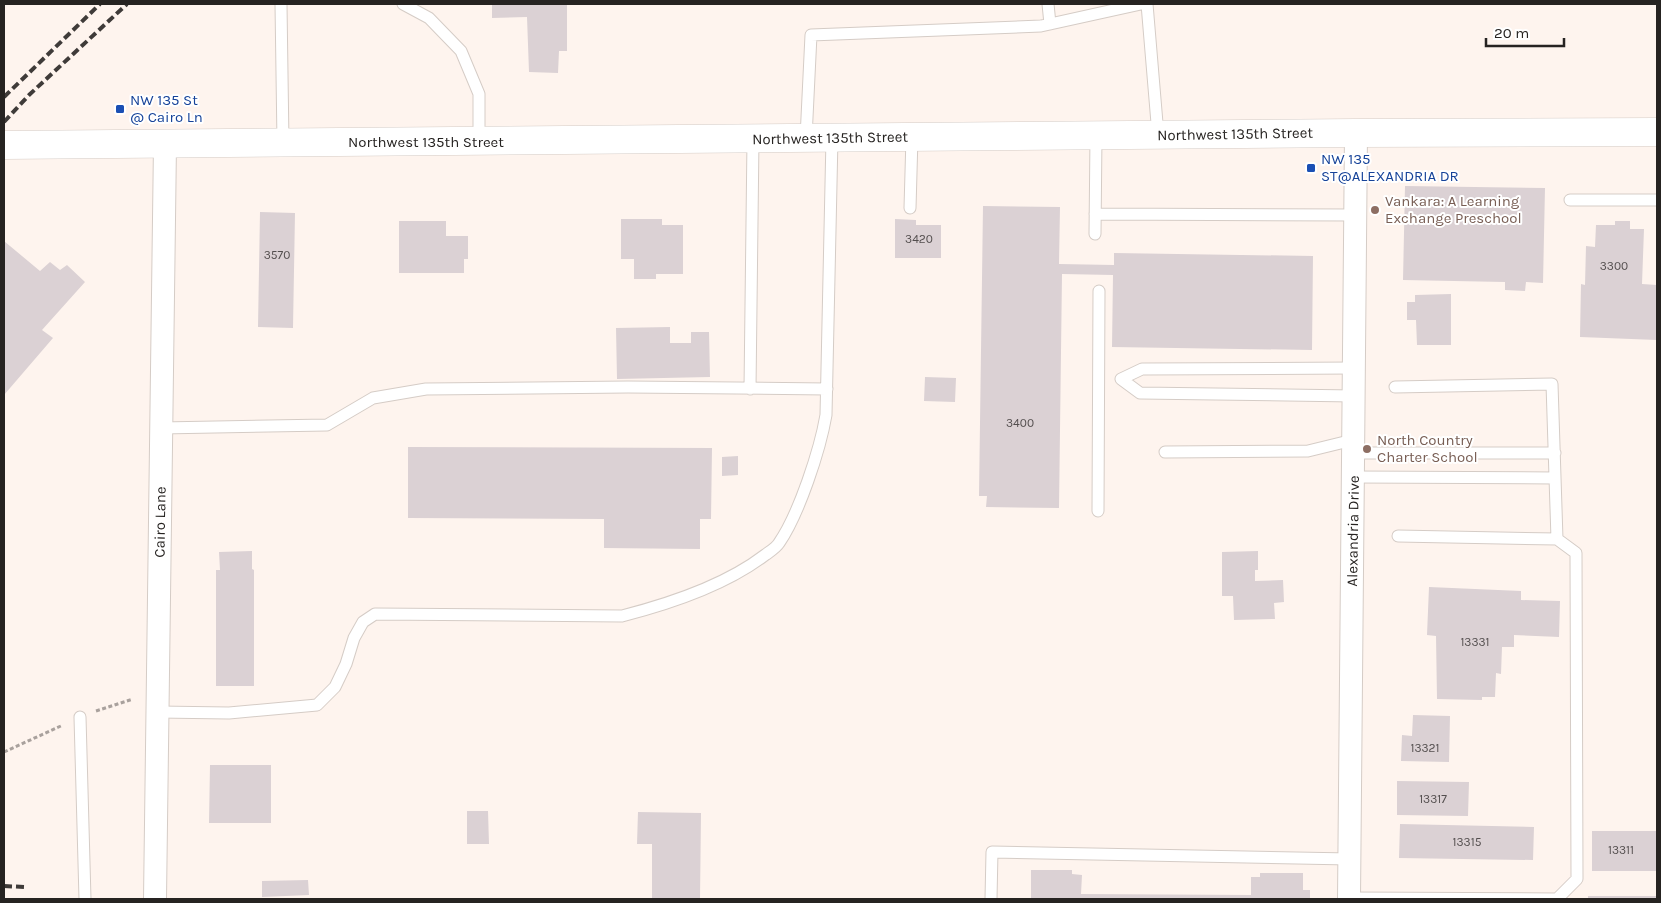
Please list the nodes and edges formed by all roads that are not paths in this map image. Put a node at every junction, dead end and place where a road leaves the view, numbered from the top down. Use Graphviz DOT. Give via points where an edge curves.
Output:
graph roads {
  1 [pos="281,4"];
  2 [pos="403,4"];
  3 [pos="1048,4"];
  4 [pos="1141,4"];
  5 [pos="1147,4"];
  6 [pos="1050,24"];
  7 [pos="1657,132"];
  8 [pos="1356,133"];
  9 [pos="1158,135"];
  10 [pos="1096,136"];
  11 [pos="912,137"];
  12 [pos="818,138"];
  13 [pos="753,139"];
  14 [pos="479,141"];
  15 [pos="283,143"];
  16 [pos="165,144"];
  17 [pos="4,145"];
  18 [pos="1570,200"];
  19 [pos="1657,200"];
  20 [pos="910,208"];
  21 [pos="1095,214"];
  22 [pos="1356,215"];
  23 [pos="1095,234"];
  24 [pos="1099,291"];
  25 [pos="1354,368"];
  26 [pos="1098,379"];
  27 [pos="1121,379"];
  28 [pos="1394,386"];
  29 [pos="750,389"];
  30 [pos="827,390"];
  31 [pos="1354,396"];
  32 [pos="161,428"];
  33 [pos="1353,447"];
  34 [pos="1165,452"];
  35 [pos="1555,453"];
  36 [pos="1353,477"];
  37 [pos="1555,478"];
  38 [pos="1098,510"];
  39 [pos="1398,536"];
  40 [pos="1557,540"];
  41 [pos="158,712"];
  42 [pos="80,717"];
  43 [pos="1350,859"];
  44 [pos="1349,898"];
  45 [pos="85,899"];
  46 [pos="156,899"];
  47 [pos="991,899"];
  1 -- 15 [label="lane"];
  2 -- 14 [label="lane" via="429,18 461,51 478,94"];
  3 -- 6 [label="lane"];
  4 -- 6 [label="lane"];
  5 -- 9 [label="lane"];
  6 -- 12 [label="lane" via="812,35"];
  7 -- 8 [label="main road, Northwest 135th Street"];
  8 -- 9 [label="main road, Northwest 135th Street"];
  8 -- 22 [label="street, Alexandria Drive"];
  9 -- 10 [label="main road, Northwest 135th Street"];
  10 -- 11 [label="main road, Northwest 135th Street"];
  10 -- 21 [label="lane"];
  11 -- 12 [label="main road, Northwest 135th Street"];
  11 -- 20 [label="lane"];
  12 -- 13 [label="main road, Northwest 135th Street"];
  12 -- 30 [label="lane"];
  13 -- 14 [label="main road, Northwest 135th Street"];
  13 -- 29 [label="lane"];
  14 -- 15 [label="main road, Northwest 135th Street"];
  15 -- 16 [label="main road, Northwest 135th Street"];
  16 -- 17 [label="main road, Northwest 135th Street"];
  16 -- 32 [label="street, Cairo Lane"];
  18 -- 19 [label="lane"];
  21 -- 22 [label="lane"];
  21 -- 23 [label="lane"];
  22 -- 25 [label="street, Alexandria Drive"];
  24 -- 26 [label="lane"];
  25 -- 27 [label="lane" via="1142,369"];
  25 -- 31 [label="street, Alexandria Drive"];
  26 -- 27 [label="lane"];
  26 -- 38 [label="lane"];
  27 -- 31 [label="lane" via="1140,393"];
  28 -- 35 [label="lane" via="1552,384"];
  29 -- 30 [label="lane"];
  29 -- 32 [label="lane" via="426,389 373,398 327,425"];
  30 -- 41 [label="lane" via="824,429 795,512 778,544 749,568 662,606 622,616 375,614 363,622 335,687 317,705 229,713"];
  31 -- 33 [label="street, Alexandria Drive"];
  32 -- 41 [label="street, Cairo Lane"];
  33 -- 34 [label="lane" via="1308,451"];
  33 -- 35 [label="lane"];
  33 -- 36 [label="street, Alexandria Drive"];
  35 -- 37 [label="lane"];
  36 -- 37 [label="lane"];
  36 -- 43 [label="street, Alexandria Drive"];
  37 -- 40 [label="lane"];
  39 -- 40 [label="lane"];
  40 -- 44 [label="lane" via="1576,553 1577,879 1557,899"];
  41 -- 46 [label="street, Cairo Lane"];
  42 -- 45 [label="lane"];
  43 -- 44 [label="street, Alexandria Drive"];
  43 -- 47 [label="lane" via="992,852"];
}
